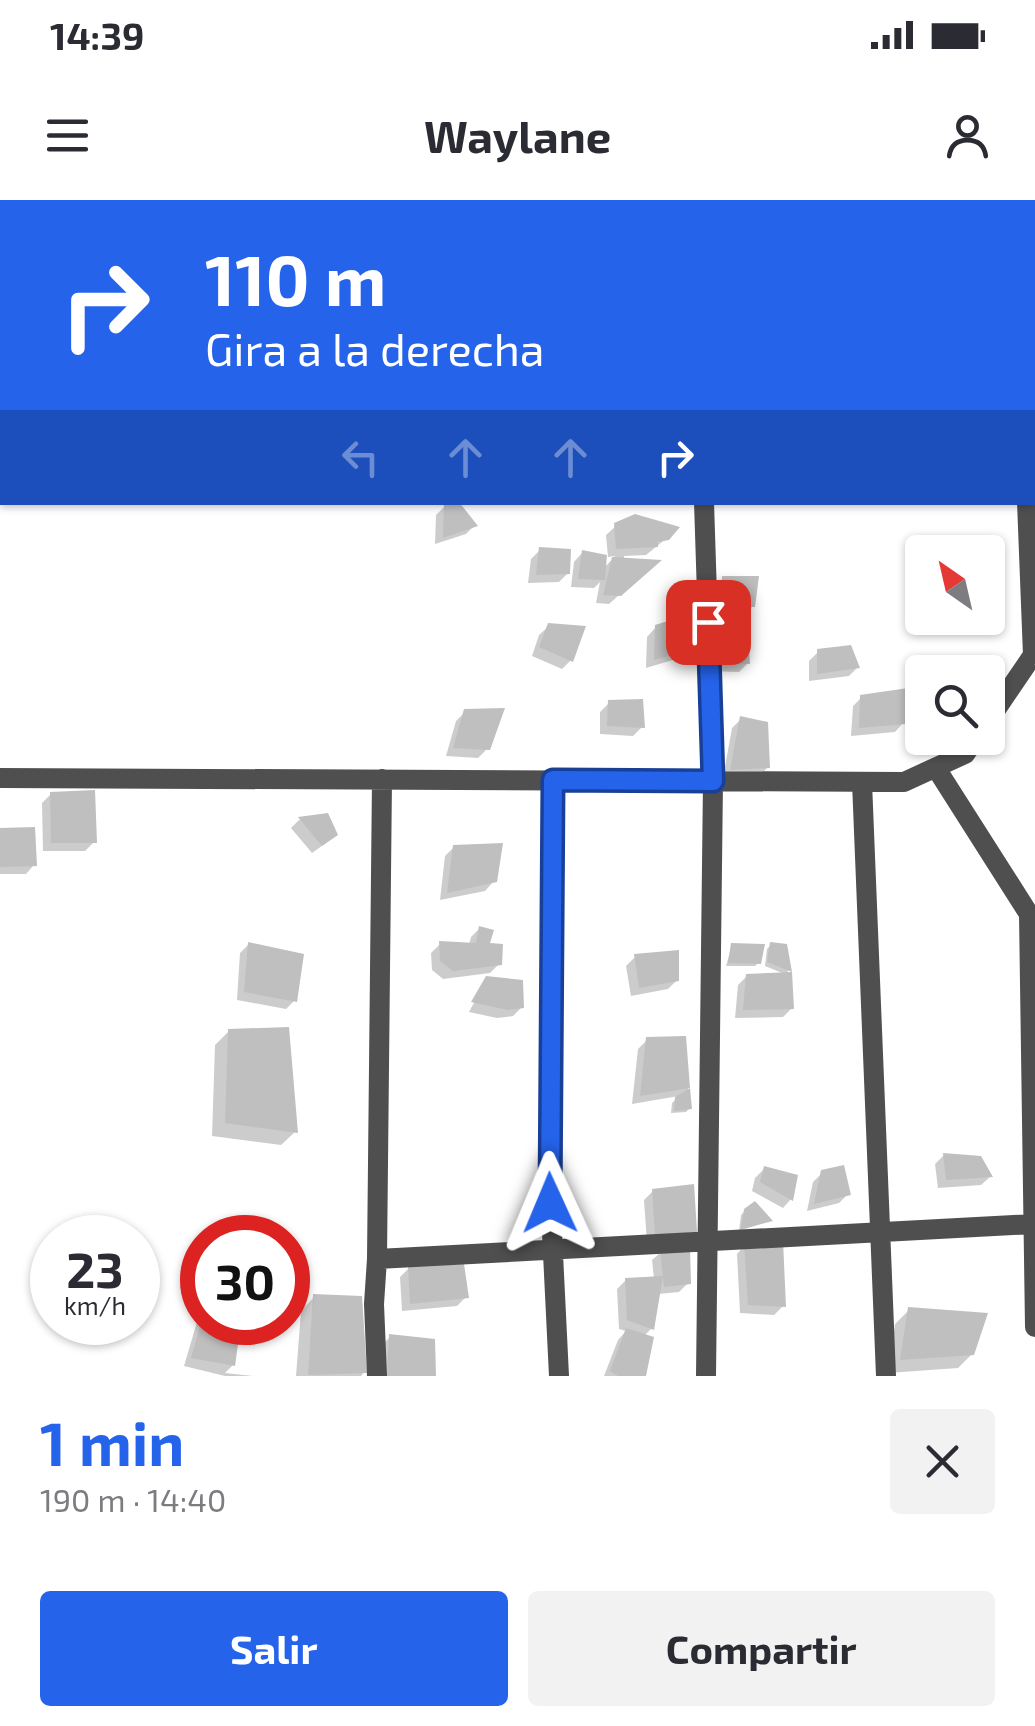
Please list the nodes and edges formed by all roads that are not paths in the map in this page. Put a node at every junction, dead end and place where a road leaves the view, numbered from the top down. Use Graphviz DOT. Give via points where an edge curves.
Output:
graph roads {
  1 [pos="704,505"];
  2 [pos="1027,505"];
  3 [pos="1034,653"];
  4 [pos="1005,696"];
  5 [pos="963,755"];
  6 [pos="936,768"];
  7 [pos="0,778"];
  8 [pos="382,779"];
  9 [pos="553,780"];
  10 [pos="713,781"];
  11 [pos="862,782"];
  12 [pos="1032,918"];
  13 [pos="1033,1224"];
  14 [pos="880,1232"];
  15 [pos="708,1240"];
  16 [pos="552,1249"];
  17 [pos="376,1259"];
  18 [pos="1035,1327"];
  19 [pos="378,1376"];
  20 [pos="559,1376"];
  21 [pos="706,1376"];
  22 [pos="886,1376"];
  1 -- 10 [label="street"];
  2 -- 3 [label="street"];
  3 -- 4 [label="street"];
  5 -- 6 [label="street"];
  6 -- 11 [label="street" via="904,782"];
  6 -- 12 [label="street"];
  7 -- 8 [label="street"];
  8 -- 9 [label="street"];
  8 -- 17 [label="street"];
  9 -- 10 [label="street"];
  9 -- 16 [label="street"];
  10 -- 11 [label="street"];
  10 -- 15 [label="street"];
  11 -- 14 [label="street"];
  12 -- 13 [label="street"];
  13 -- 14 [label="street"];
  13 -- 18 [label="street"];
  14 -- 15 [label="street"];
  14 -- 22 [label="street"];
  15 -- 16 [label="street"];
  15 -- 21 [label="street"];
  16 -- 17 [label="street"];
  16 -- 20 [label="street"];
  17 -- 19 [label="street"];
}
